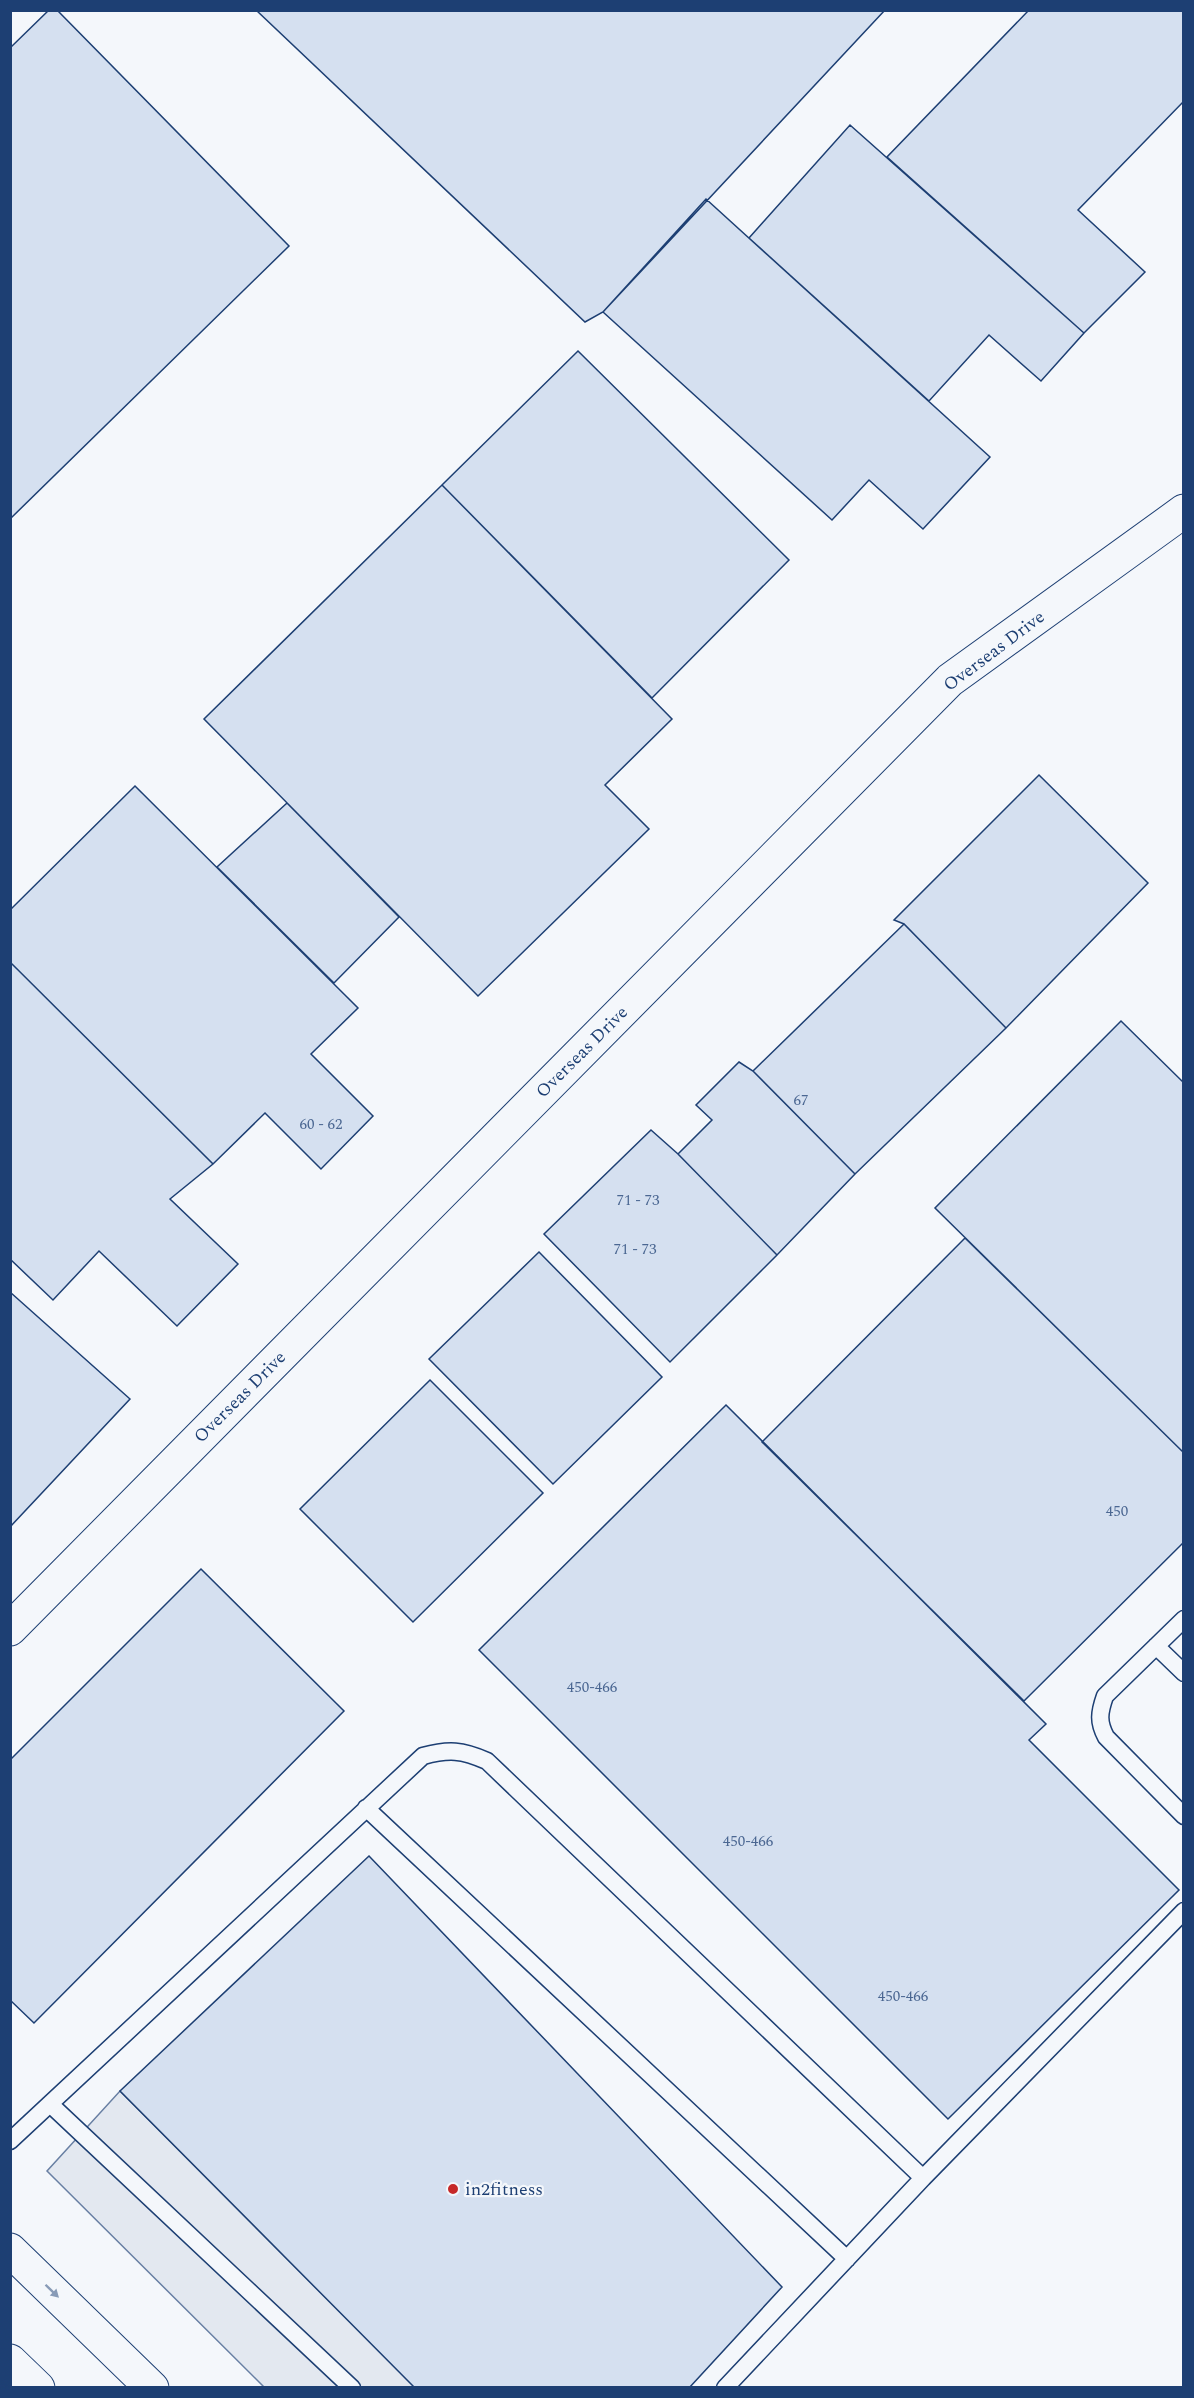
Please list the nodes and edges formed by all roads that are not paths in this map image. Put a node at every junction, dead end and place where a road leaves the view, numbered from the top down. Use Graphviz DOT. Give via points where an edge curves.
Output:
graph roads {
  1 [pos="1184,512"];
  2 [pos="1184,1619"];
  3 [pos="10,1629"];
  4 [pos="1156,1646"];
  5 [pos="1184,1673"];
  6 [pos="366,1808"];
  7 [pos="1184,1816"];
  8 [pos="1184,1911"];
  9 [pos="50,2104"];
  10 [pos="10,2141"];
  11 [pos="923,2178"];
  12 [pos="10,2250"];
  13 [pos="847,2259"];
  14 [pos="10,2361"];
  15 [pos="38,2388"];
  16 [pos="152,2388"];
  17 [pos="352,2388"];
  18 [pos="725,2388"];
  1 -- 3 [label="main road, Overseas Drive" via="950,680"];
  2 -- 4 [label="lane"];
  4 -- 5 [label="lane"];
  4 -- 7 [label="lane" via="1105,1696 1099,1724 1106,1737"];
  6 -- 9 [label="lane"];
  6 -- 11 [label="lane" via="423,1756 466,1751 487,1761"];
  6 -- 13 [label="lane"];
  8 -- 11 [label="lane"];
  9 -- 10 [label="lane"];
  9 -- 17 [label="lane"];
  11 -- 13 [label="lane"];
  12 -- 16 [label="main road, one-way"];
  13 -- 18 [label="lane"];
  14 -- 15 [label="main road"];
}
